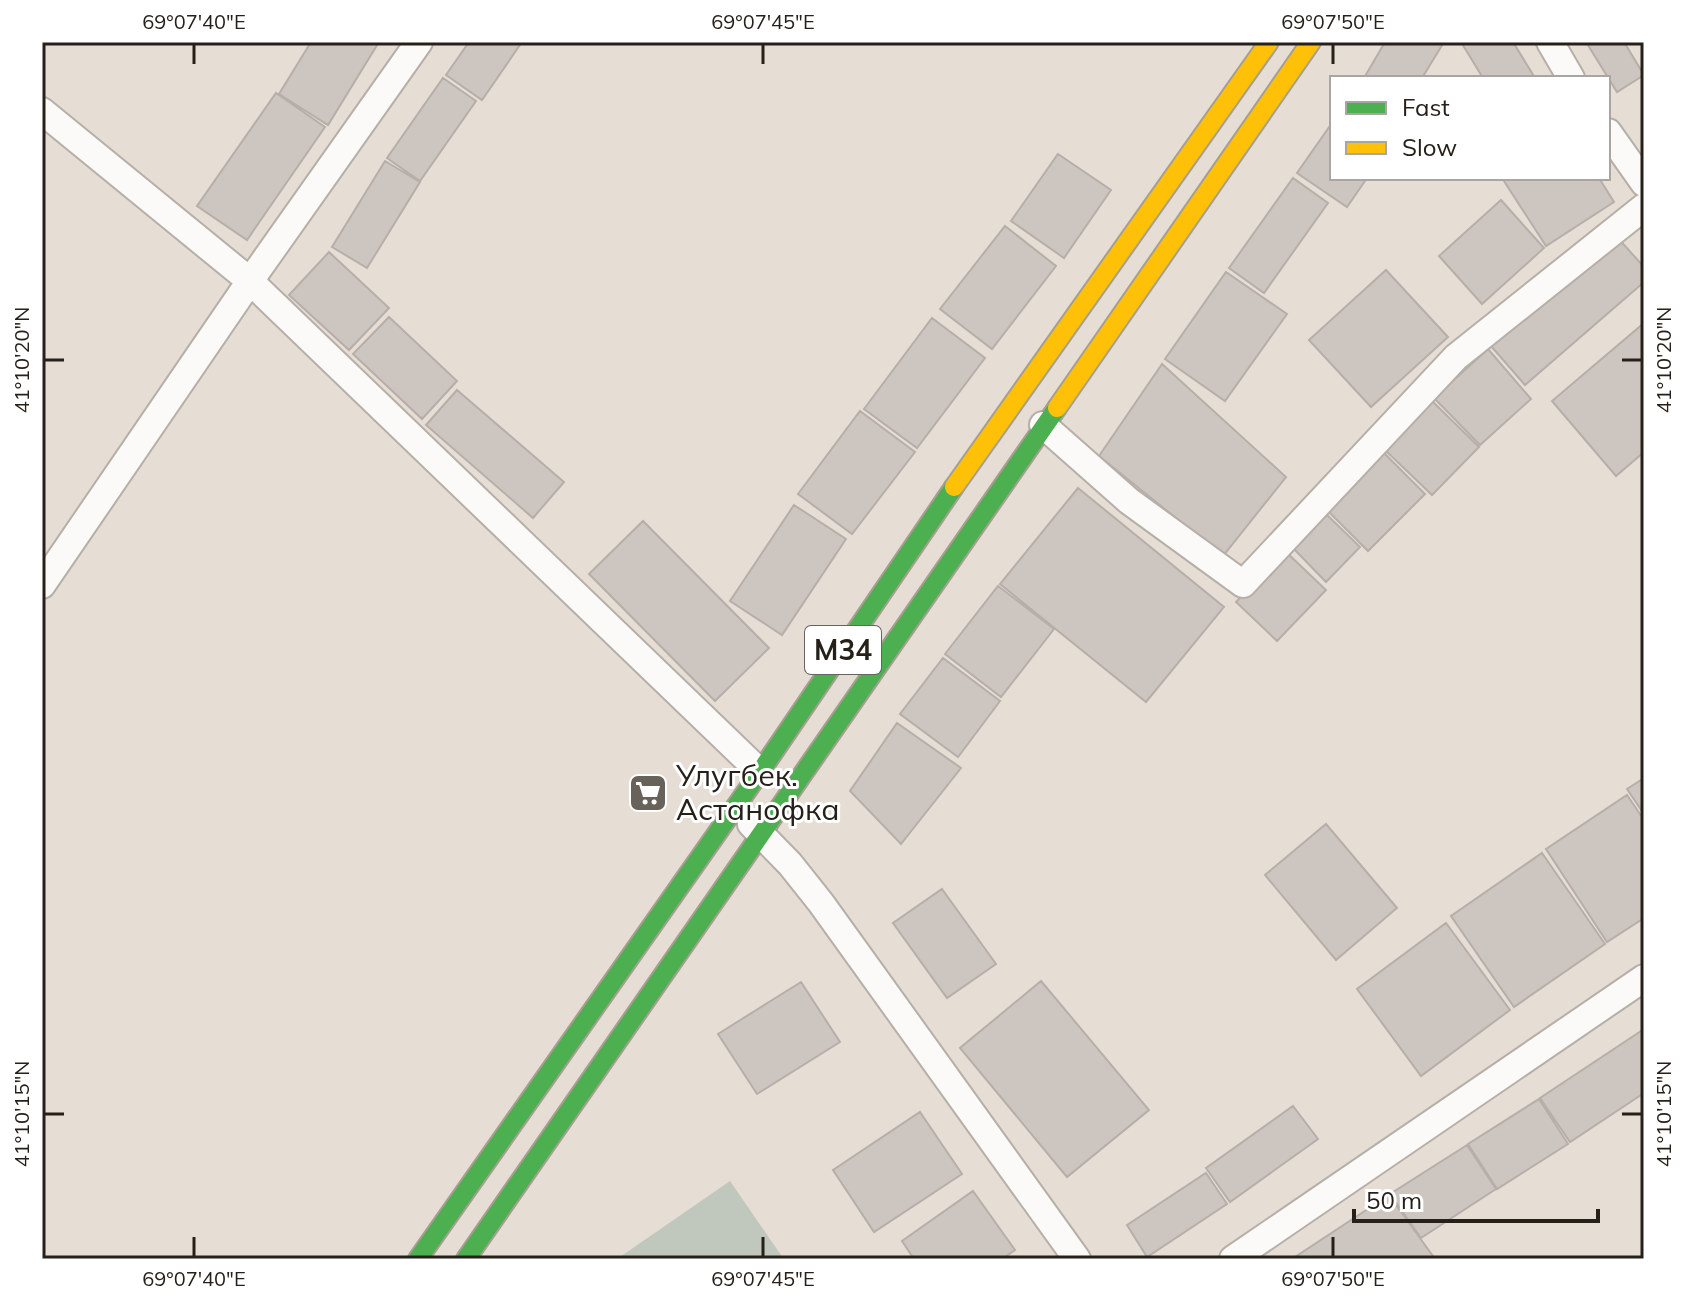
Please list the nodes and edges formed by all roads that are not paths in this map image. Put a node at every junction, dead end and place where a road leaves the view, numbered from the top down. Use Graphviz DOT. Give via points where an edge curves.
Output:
graph roads {
  1 [pos="419,42"];
  2 [pos="1269,42"];
  3 [pos="1311,42"];
  4 [pos="1550,42"];
  5 [pos="1570,76"];
  6 [pos="42,111"];
  7 [pos="1610,135"];
  8 [pos="1644,183"];
  9 [pos="1644,207"];
  10 [pos="250,281"];
  11 [pos="1043,425"];
  12 [pos="42,585"];
  13 [pos="760,772"];
  14 [pos="734,810"];
  15 [pos="761,833"];
  16 [pos="1644,978"];
  17 [pos="418,1259"];
  18 [pos="466,1259"];
  19 [pos="1077,1259"];
  20 [pos="1233,1259"];
  1 -- 10 [label="street"];
  2 -- 13 [label="main road, M34" via="1004,414"];
  3 -- 11 [label="main road, M34"];
  4 -- 5 [label="street"];
  6 -- 10 [label="street"];
  7 -- 8 [label="street"];
  9 -- 11 [label="street" via="1456,357 1243,584 1129,501"];
  10 -- 12 [label="street"];
  10 -- 13 [label="street"];
  11 -- 15 [label="main road, M34"];
  13 -- 14 [label="main road, M34"];
  14 -- 15 [label="street"];
  14 -- 17 [label="main road, M34"];
  15 -- 18 [label="main road, M34"];
  15 -- 19 [label="street" via="821,903"];
  16 -- 20 [label="street"];
}
